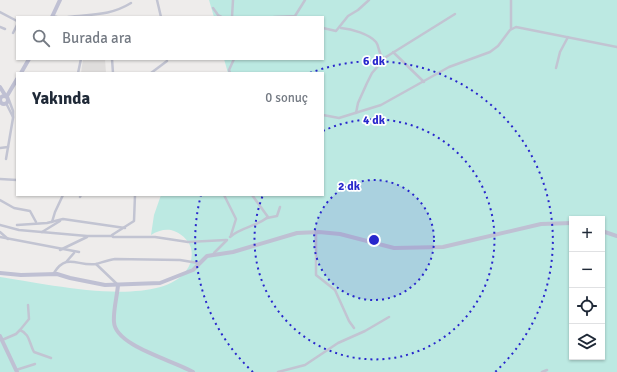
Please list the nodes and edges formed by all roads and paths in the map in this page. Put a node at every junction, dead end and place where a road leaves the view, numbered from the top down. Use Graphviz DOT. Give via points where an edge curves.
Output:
graph roads {
  1 [pos="60,0"];
  2 [pos="157,0"];
  3 [pos="233,0"];
  4 [pos="305,0"];
  5 [pos="369,0"];
  6 [pos="512,0"];
  7 [pos="131,3"];
  8 [pos="213,8"];
  9 [pos="0,12"];
  10 [pos="455,14"];
  11 [pos="54,16"];
  12 [pos="81,16"];
  13 [pos="161,16"];
  14 [pos="220,16"];
  15 [pos="232,16"];
  16 [pos="297,16"];
  17 [pos="16,20"];
  18 [pos="0,26"];
  19 [pos="16,27"];
  20 [pos="324,28"];
  21 [pos="340,28"];
  22 [pos="5,29"];
  23 [pos="511,29"];
  24 [pos="13,33"];
  25 [pos="568,37"];
  26 [pos="617,47"];
  27 [pos="394,52"];
  28 [pos="384,59"];
  29 [pos="28,60"];
  30 [pos="81,60"];
  31 [pos="112,60"];
  32 [pos="234,60"];
  33 [pos="167,61"];
  34 [pos="556,68"];
  35 [pos="22,72"];
  36 [pos="78,72"];
  37 [pos="114,72"];
  38 [pos="152,72"];
  39 [pos="230,72"];
  40 [pos="16,80"];
  41 [pos="424,82"];
  42 [pos="0,87"];
  43 [pos="3,99"];
  44 [pos="0,109"];
  45 [pos="356,113"];
  46 [pos="324,115"];
  47 [pos="8,147"];
  48 [pos="0,148"];
  49 [pos="6,159"];
  50 [pos="0,179"];
  51 [pos="16,180"];
  52 [pos="63,196"];
  53 [pos="135,196"];
  54 [pos="224,196"];
  55 [pos="253,196"];
  56 [pos="0,200"];
  57 [pos="280,207"];
  58 [pos="267,218"];
  59 [pos="63,219"];
  60 [pos="36,222"];
  61 [pos="52,222"];
  62 [pos="569,223"];
  63 [pos="0,225"];
  64 [pos="17,225"];
  65 [pos="125,228"];
  66 [pos="0,232"];
  67 [pos="42,232"];
  68 [pos="316,232"];
  69 [pos="605,232"];
  70 [pos="87,236"];
  71 [pos="112,236"];
  72 [pos="617,236"];
  73 [pos="0,237"];
  74 [pos="230,237"];
  75 [pos="9,239"];
  76 [pos="226,240"];
  77 [pos="60,250"];
  78 [pos="75,252"];
  79 [pos="79,252"];
  80 [pos="214,253"];
  81 [pos="67,261"];
  82 [pos="198,263"];
  83 [pos="96,264"];
  84 [pos="0,272"];
  85 [pos="54,273"];
  86 [pos="118,285"];
  87 [pos="28,305"];
  88 [pos="389,317"];
  89 [pos="354,328"];
  90 [pos="20,330"];
  91 [pos="1,338"];
  92 [pos="51,358"];
  93 [pos="35,364"];
  94 [pos="547,370"];
  95 [pos="17,371"];
  96 [pos="193,372"];
  97 [pos="278,372"];
  98 [pos="542,372"];
  1 -- 11 [label="street"];
  2 -- 13 [label="street"];
  3 -- 15 [label="street"];
  4 -- 16 [label="street"];
  5 -- 21 [label="street" via="348,16"];
  6 -- 23 [label="street"];
  7 -- 12 [label="street" via="107,14"];
  8 -- 14 [label="street"];
  9 -- 17 [label="street"];
  10 -- 27 [label="street"];
  18 -- 22 [label="street"];
  19 -- 24 [label="street"];
  20 -- 21 [label="street" via="335,32"];
  21 -- 28 [label="street" via="362,32 375,41"];
  23 -- 25 [label="street" via="520,27"];
  23 -- 41 [label="street" via="490,52 449,68"];
  25 -- 26 [label="street"];
  25 -- 34 [label="street" via="560,52"];
  27 -- 28 [label="street"];
  27 -- 41 [label="street"];
  28 -- 45 [label="street" via="372,73"];
  29 -- 35 [label="street"];
  30 -- 36 [label="street"];
  31 -- 37 [label="street"];
  32 -- 39 [label="street"];
  33 -- 38 [label="street"];
  40 -- 43 [label="street"];
  41 -- 45 [label="street" via="381,105"];
  42 -- 43 [label="street"];
  43 -- 44 [label="street"];
  43 -- 47 [label="street" via="13,111"];
  45 -- 46 [label="street" via="339,118"];
  47 -- 48 [label="street"];
  47 -- 49 [label="street"];
  50 -- 51 [label="street"];
  52 -- 61 [label="street"];
  53 -- 65 [label="street" via="135,218 132,224"];
  54 -- 74 [label="street" via="236,219"];
  55 -- 58 [label="street" via="262,211 268,215"];
  56 -- 60 [label="street" via="14,208 30,211"];
  57 -- 58 [label="street" via="277,216"];
  58 -- 74 [label="street" via="256,225 235,232"];
  59 -- 61 [label="street"];
  59 -- 65 [label="street"];
  59 -- 67 [label="street"];
  60 -- 61 [label="street"];
  60 -- 64 [label="street"];
  62 -- 68 [label="street" via="541,224 443,247 394,248 340,234"];
  63 -- 67 [label="street"];
  65 -- 71 [label="street"];
  66 -- 75 [label="street"];
  67 -- 70 [label="street"];
  68 -- 80 [label="street" via="297,233 233,252"];
  68 -- 89 [label="street" via="316,275 334,290 348,321"];
  69 -- 72 [label="street"];
  70 -- 71 [label="street"];
  70 -- 77 [label="street"];
  71 -- 76 [label="street" via="155,237 188,242"];
  73 -- 75 [label="street"];
  74 -- 76 [label="street"];
  75 -- 77 [label="street"];
  76 -- 80 [label="street"];
  77 -- 78 [label="street"];
  78 -- 79 [label="street"];
  78 -- 81 [label="street"];
  80 -- 82 [label="street"];
  81 -- 83 [label="street"];
  81 -- 85 [label="street"];
  82 -- 83 [label="street" via="180,260 104,260"];
  82 -- 86 [label="street" via="193,270 160,283"];
  83 -- 86 [label="street"];
  84 -- 85 [label="street" via="20,275"];
  85 -- 86 [label="street"];
  86 -- 96 [label="street" via="114,322 118,333 138,347"];
  87 -- 90 [label="street" via="29,320"];
  88 -- 97 [label="street" via="338,343 305,365"];
  90 -- 91 [label="street" via="16,334"];
  90 -- 92 [label="street" via="28,336 34,352"];
  91 -- 95 [label="street"];
  93 -- 95 [label="street"];
  94 -- 98 [label="street"];
}
